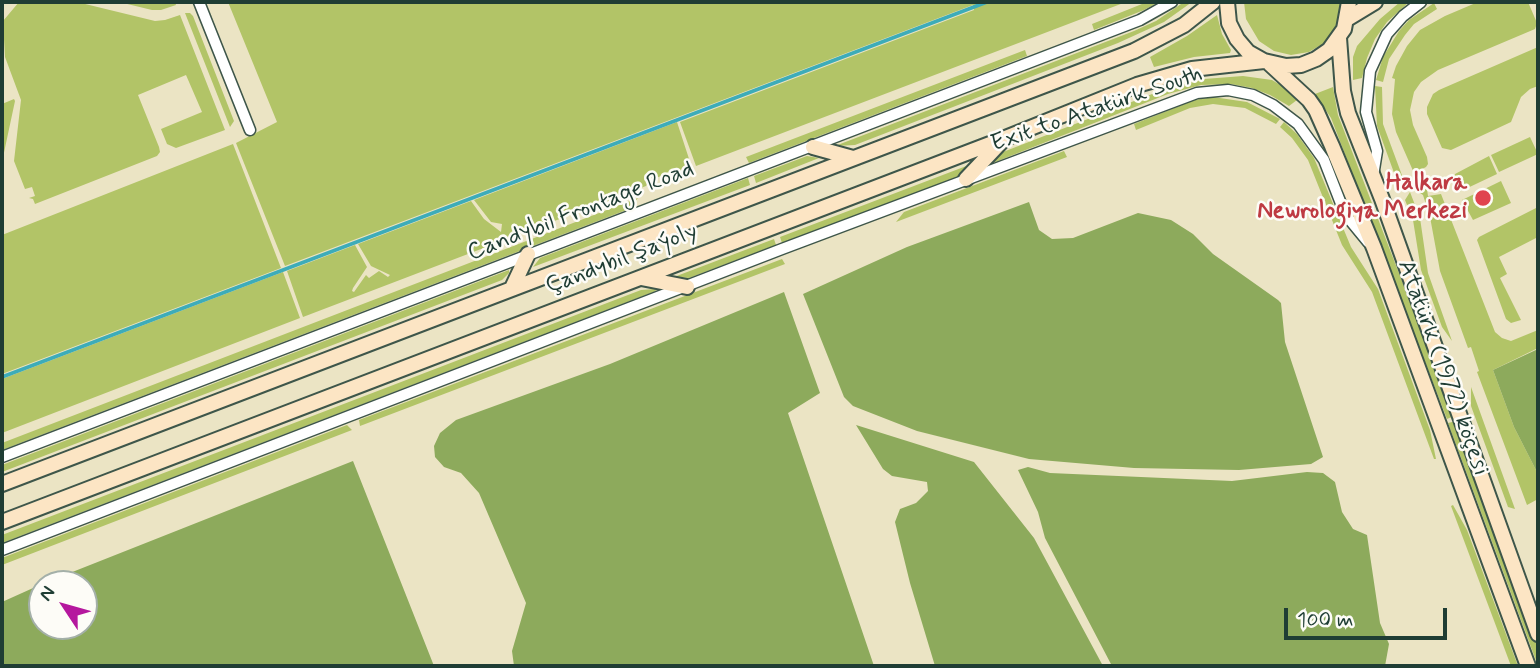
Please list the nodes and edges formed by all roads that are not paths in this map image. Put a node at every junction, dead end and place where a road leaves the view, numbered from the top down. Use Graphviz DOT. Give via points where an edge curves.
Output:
graph roads {
  1 [pos="199,2"];
  2 [pos="1172,2"];
  3 [pos="1213,2"];
  4 [pos="1227,2"];
  5 [pos="1349,2"];
  6 [pos="1375,2"];
  7 [pos="1421,2"];
  8 [pos="1347,19"];
  9 [pos="1339,38"];
  10 [pos="1267,63"];
  11 [pos="250,130"];
  12 [pos="1003,139"];
  13 [pos="813,147"];
  14 [pos="853,158"];
  15 [pos="1373,176"];
  16 [pos="966,179"];
  17 [pos="1374,248"];
  18 [pos="528,254"];
  19 [pos="639,278"];
  20 [pos="687,287"];
  21 [pos="512,288"];
  22 [pos="2,457"];
  23 [pos="2,484"];
  24 [pos="2,522"];
  25 [pos="2,550"];
  26 [pos="1538,634"];
  27 [pos="1528,666"];
  1 -- 11 [label="street"];
  2 -- 13 [label="street, Candybil Frontage Road" via="1140,20"];
  3 -- 14 [label="main road, Çandybil şaýoly" via="1177,29 1134,51"];
  4 -- 10 [label="main road, Atatürk (1972) köçesi" via="1229,23 1237,39"];
  5 -- 8 [label="main road"];
  6 -- 8 [label="main road"];
  7 -- 15 [label="street" via="1387,34 1370,71 1366,111 1377,151"];
  8 -- 9 [label="main road"];
  9 -- 10 [label="main road, Çandybil şaýoly" via="1309,62"];
  9 -- 15 [label="main road, Atatürk (1972) köçesi" via="1345,101"];
  10 -- 12 [label="main road, Çandybil şaýoly" via="1192,69 1163,77"];
  10 -- 17 [label="main road, Atatürk (1972) köçesi" via="1316,110"];
  12 -- 16 [label="main road"];
  12 -- 19 [label="main road, Çandybil şaýoly"];
  13 -- 14 [label="main road"];
  13 -- 18 [label="street, Candybil Frontage Road"];
  14 -- 21 [label="main road, Çandybil şaýoly"];
  15 -- 26 [label="main road, Atatürk (1972) köçesi"];
  16 -- 17 [label="street, Exit to Atatürk South" via="1179,99 1228,90 1266,101 1298,124 1324,160 1345,214"];
  16 -- 20 [label="street"];
  17 -- 27 [label="main road, Atatürk (1972) köçesi"];
  18 -- 21 [label="main road"];
  18 -- 22 [label="street, Candybil Frontage Road"];
  19 -- 20 [label="main road"];
  19 -- 24 [label="main road, Çandybil şaýoly"];
  20 -- 25 [label="street"];
  21 -- 23 [label="main road, Çandybil şaýoly"];
}
